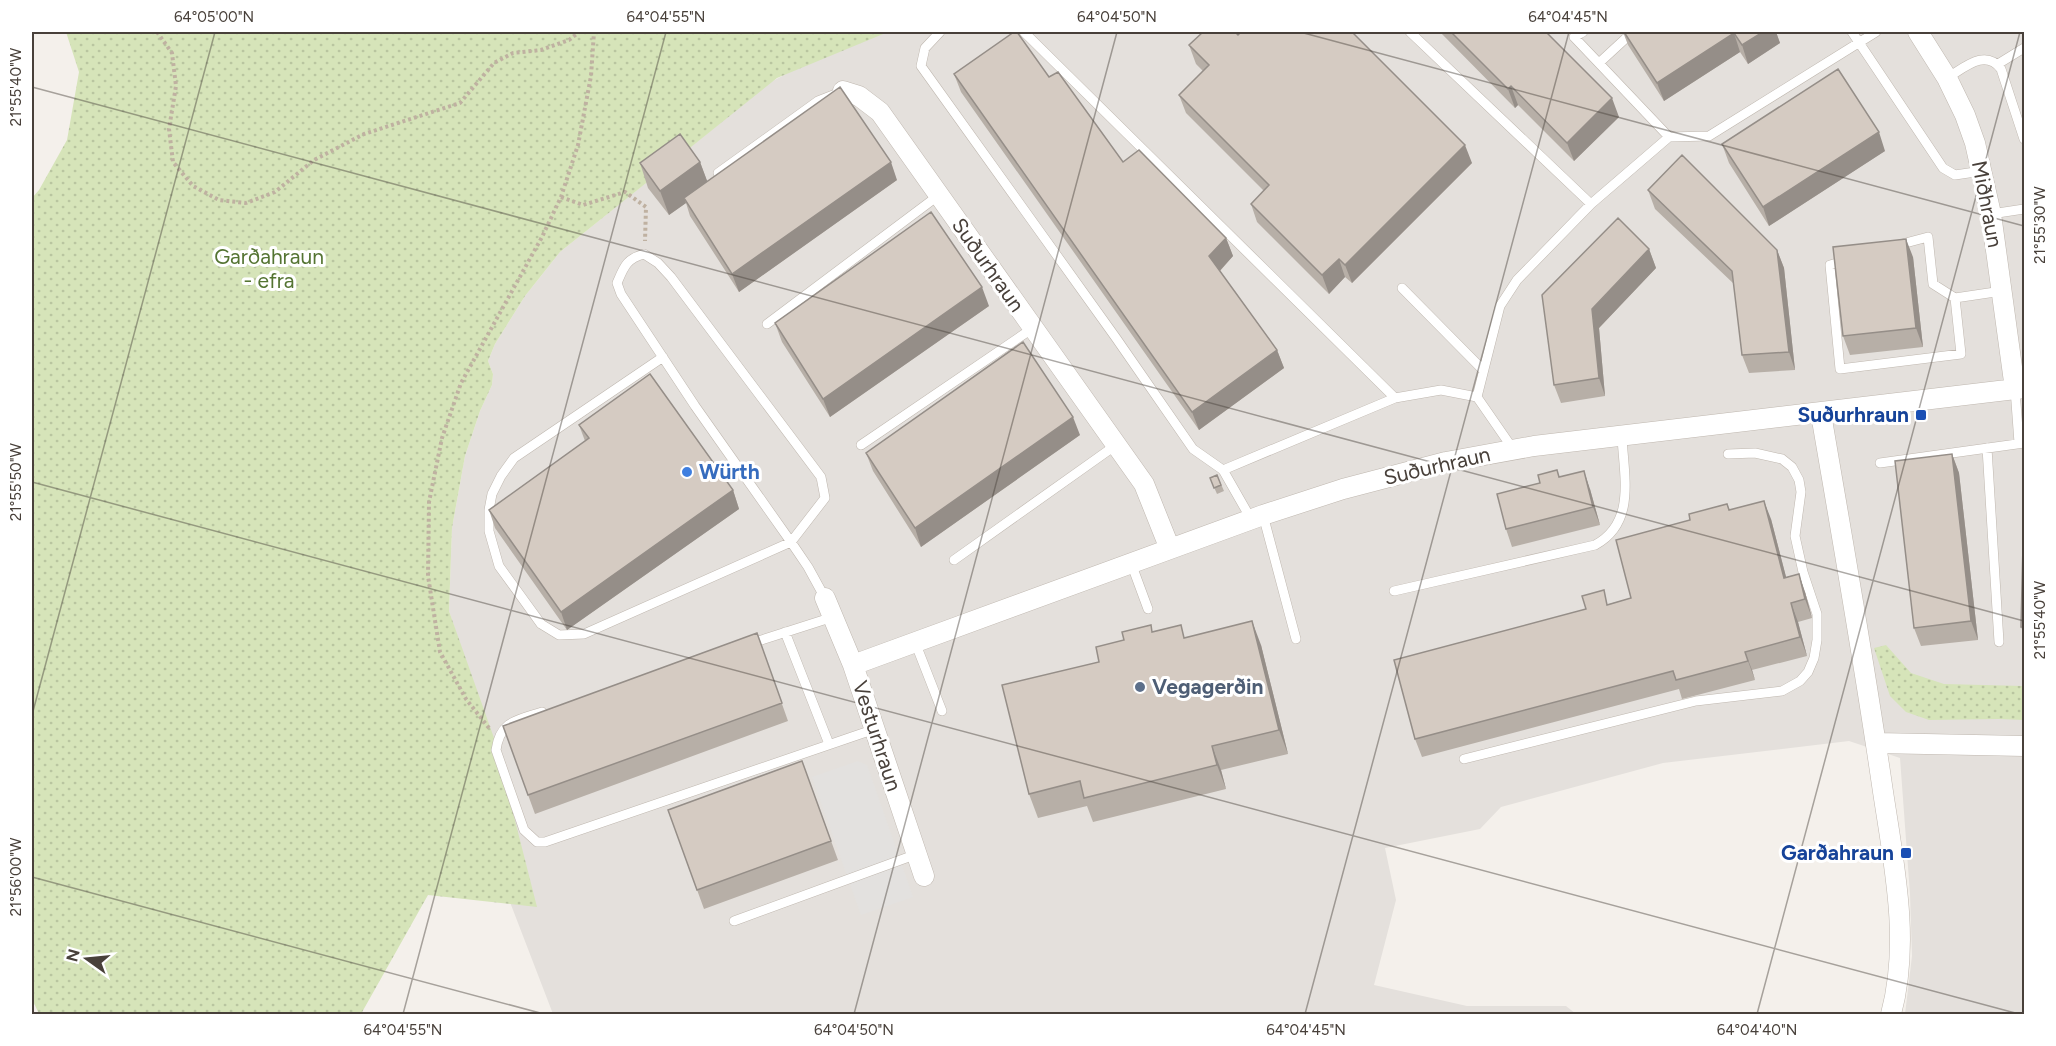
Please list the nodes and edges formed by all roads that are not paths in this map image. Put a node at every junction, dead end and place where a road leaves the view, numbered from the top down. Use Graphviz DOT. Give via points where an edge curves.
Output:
graph roads {
  1 [pos="940,32"];
  2 [pos="1024,32"];
  3 [pos="1410,32"];
  4 [pos="1583,32"];
  5 [pos="1638,32"];
  6 [pos="1852,32"];
  7 [pos="1876,32"];
  8 [pos="1922,33"];
  9 [pos="1859,43"];
  10 [pos="2025,48"];
  11 [pos="1599,63"];
  12 [pos="1998,64"];
  13 [pos="1947,78"];
  14 [pos="843,92"];
  15 [pos="1669,137"];
  16 [pos="2025,140"];
  17 [pos="1982,171"];
  18 [pos="718,173"];
  19 [pos="939,195"];
  20 [pos="1591,204"];
  21 [pos="2025,210"];
  22 [pos="1991,214"];
  23 [pos="1884,249"];
  24 [pos="1851,259"];
  25 [pos="1402,288"];
  26 [pos="2001,291"];
  27 [pos="1955,298"];
  28 [pos="767,324"];
  29 [pos="1033,328"];
  30 [pos="663,357"];
  31 [pos="1483,370"];
  32 [pos="2020,389"];
  33 [pos="1477,397"];
  34 [pos="1395,398"];
  35 [pos="1821,414"];
  36 [pos="1622,437"];
  37 [pos="2022,443"];
  38 [pos="861,445"];
  39 [pos="1116,445"];
  40 [pos="1987,448"];
  41 [pos="1514,450"];
  42 [pos="1728,454"];
  43 [pos="1880,463"];
  44 [pos="1223,470"];
  45 [pos="1257,517"];
  46 [pos="791,542"];
  47 [pos="1170,549"];
  48 [pos="954,560"];
  49 [pos="1131,563"];
  50 [pos="1394,591"];
  51 [pos="825,598"];
  52 [pos="1148,609"];
  53 [pos="833,617"];
  54 [pos="785,632"];
  55 [pos="1296,639"];
  56 [pos="915,642"];
  57 [pos="2000,642"];
  58 [pos="741,647"];
  59 [pos="853,665"];
  60 [pos="555,708"];
  61 [pos="942,711"];
  62 [pos="875,729"];
  63 [pos="1876,743"];
  64 [pos="829,744"];
  65 [pos="2025,746"];
  66 [pos="1464,759"];
  67 [pos="916,854"];
  68 [pos="924,876"];
  69 [pos="734,921"];
  70 [pos="1891,1014"];
  1 -- 44 [label="lane" via="925,48 921,66 1193,449"];
  2 -- 34 [label="lane"];
  3 -- 20 [label="lane"];
  4 -- 11 [label="lane" via="1574,37"];
  5 -- 11 [label="lane"];
  6 -- 9 [label="lane"];
  7 -- 9 [label="lane"];
  8 -- 13 [label="street, Miðhraun"];
  9 -- 15 [label="lane" via="1709,136"];
  9 -- 17 [label="lane" via="1943,168 1955,175"];
  10 -- 12 [label="lane"];
  11 -- 15 [label="lane"];
  12 -- 13 [label="lane" via="1980,59"];
  12 -- 16 [label="lane"];
  13 -- 17 [label="street, Miðhraun" via="1965,115"];
  14 -- 18 [label="lane" via="818,101"];
  14 -- 19 [label="street, Suðurhraun" via="859,96 880,112"];
  15 -- 20 [label="lane"];
  17 -- 22 [label="street, Miðhraun"];
  19 -- 28 [label="lane"];
  19 -- 29 [label="street, Suðurhraun"];
  20 -- 31 [label="lane" via="1509,291 1500,306"];
  21 -- 22 [label="lane"];
  22 -- 26 [label="street, Miðhraun"];
  23 -- 27 [label="lane" via="1928,237 1933,284"];
  24 -- 27 [label="lane" via="1830,265 1840,369 1961,354"];
  25 -- 31 [label="lane"];
  26 -- 27 [label="lane"];
  26 -- 32 [label="street, Miðhraun"];
  29 -- 38 [label="lane"];
  29 -- 39 [label="street, Suðurhraun"];
  30 -- 46 [label="lane"];
  30 -- 46 [label="lane" via="617,283 626,264 644,254 671,277 821,477 825,498"];
  30 -- 46 [label="lane" via="514,458 492,494 489,510 489,531 499,566 541,624 560,634 584,634"];
  31 -- 33 [label="lane"];
  32 -- 35 [label="street"];
  32 -- 37 [label="lane"];
  33 -- 34 [label="lane" via="1441,390"];
  33 -- 41 [label="lane"];
  34 -- 44 [label="lane"];
  35 -- 36 [label="street, Suðurhraun"];
  35 -- 63 [label="street"];
  36 -- 41 [label="street, Suðurhraun"];
  36 -- 50 [label="lane" via="1624,508 1618,525 1604,540"];
  37 -- 40 [label="lane"];
  39 -- 47 [label="street, Suðurhraun" via="1144,484"];
  39 -- 48 [label="lane"];
  40 -- 43 [label="lane"];
  40 -- 57 [label="lane"];
  41 -- 45 [label="street, Suðurhraun" via="1397,474"];
  42 -- 66 [label="lane" via="1755,453 1782,459 1799,480 1795,536 1816,614 1817,640 1808,672 1782,691 1696,701"];
  44 -- 45 [label="lane"];
  45 -- 47 [label="street, Suðurhraun"];
  45 -- 55 [label="lane"];
  46 -- 51 [label="lane"];
  47 -- 49 [label="street, Suðurhraun"];
  49 -- 52 [label="lane"];
  49 -- 56 [label="street, Suðurhraun"];
  51 -- 53 [label="street, Vesturhraun"];
  53 -- 54 [label="lane"];
  53 -- 59 [label="street, Vesturhraun"];
  54 -- 58 [label="lane"];
  54 -- 64 [label="lane"];
  56 -- 59 [label="street, Suðurhraun"];
  56 -- 61 [label="lane"];
  59 -- 62 [label="street, Vesturhraun"];
  60 -- 64 [label="lane" via="511,722 497,739 496,750 524,830 537,842"];
  62 -- 64 [label="lane"];
  62 -- 67 [label="street, Vesturhraun"];
  63 -- 65 [label="street"];
  63 -- 70 [label="street" via="1896,884 1899,954"];
  67 -- 68 [label="street, Vesturhraun"];
  67 -- 69 [label="lane"];
}
